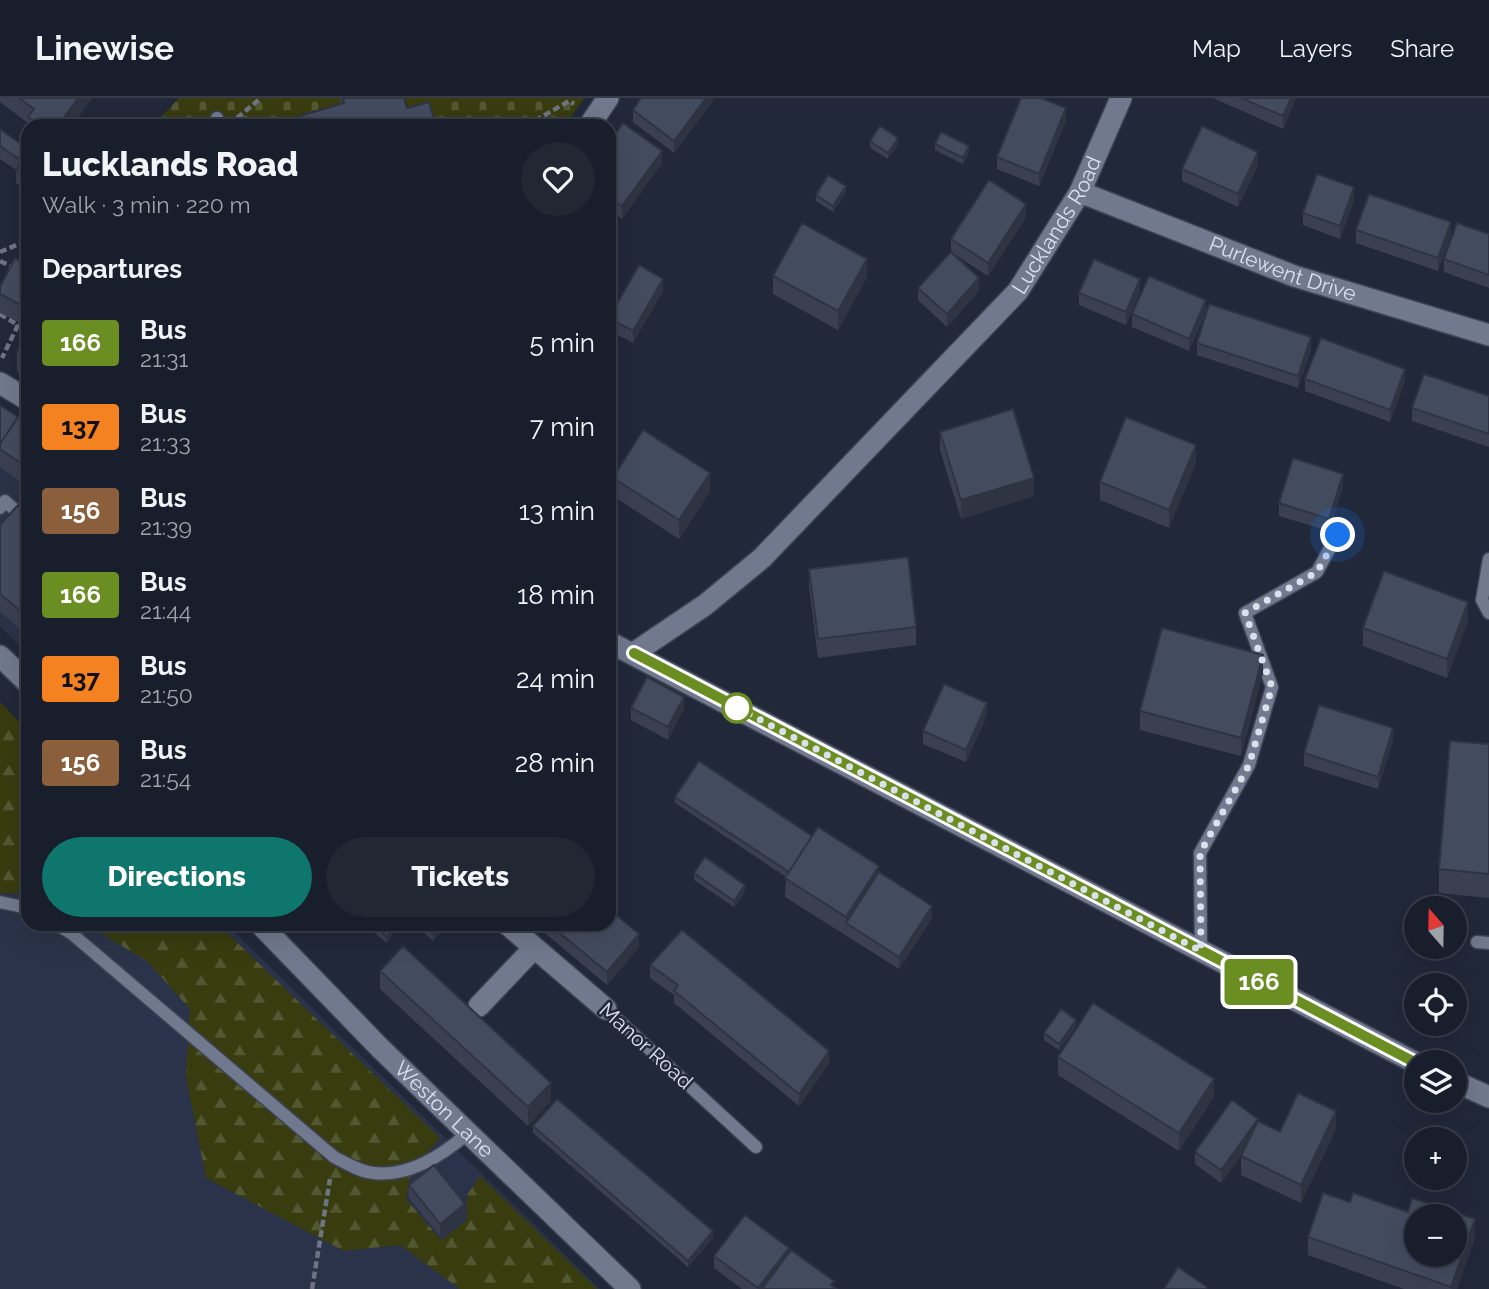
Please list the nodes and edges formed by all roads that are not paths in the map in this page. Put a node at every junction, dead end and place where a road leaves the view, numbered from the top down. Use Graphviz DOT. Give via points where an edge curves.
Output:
graph roads {
  1 [pos="1121,98"];
  2 [pos="1080,192"];
  3 [pos="1489,335"];
  4 [pos="0,383"];
  5 [pos="21,396"];
  6 [pos="0,508"];
  7 [pos="21,516"];
  8 [pos="1338,535"];
  9 [pos="1489,559"];
  10 [pos="1489,612"];
  11 [pos="616,645"];
  12 [pos="634,653"];
  13 [pos="0,656"];
  14 [pos="21,676"];
  15 [pos="0,902"];
  16 [pos="21,906"];
  17 [pos="68,931"];
  18 [pos="267,931"];
  19 [pos="515,931"];
  20 [pos="534,948"];
  21 [pos="1201,951"];
  22 [pos="479,1006"];
  23 [pos="606,1009"];
  24 [pos="1404,1057"];
  25 [pos="1467,1087"];
  26 [pos="1489,1097"];
  27 [pos="468,1133"];
  28 [pos="756,1147"];
  29 [pos="630,1289"];
  1 -- 2 [label="street, Lucklands Road"];
  2 -- 3 [label="street, Purlewent Drive" via="1294,276"];
  2 -- 12 [label="street, Lucklands Road" via="1018,291 762,558 705,605"];
  4 -- 5 [label="street"];
  6 -- 7 [label="lane" via="5,501"];
  8 -- 21 [label="lane" via="1317,572 1245,613 1272,687 1249,765 1200,853"];
  9 -- 10 [label="lane" via="1482,600"];
  11 -- 12 [label="street"];
  12 -- 21 [label="street"];
  13 -- 14 [label="street"];
  15 -- 16 [label="lane"];
  17 -- 27 [label="lane" via="334,1157 376,1174 444,1154"];
  18 -- 27 [label="street, Weston Lane"];
  19 -- 20 [label="street, Manor Road"];
  20 -- 22 [label="street"];
  20 -- 23 [label="street, Manor Road"];
  21 -- 24 [label="street"];
  23 -- 28 [label="lane, Manor Road"];
  25 -- 26 [label="street"];
  27 -- 29 [label="street, Weston Lane"];
}
